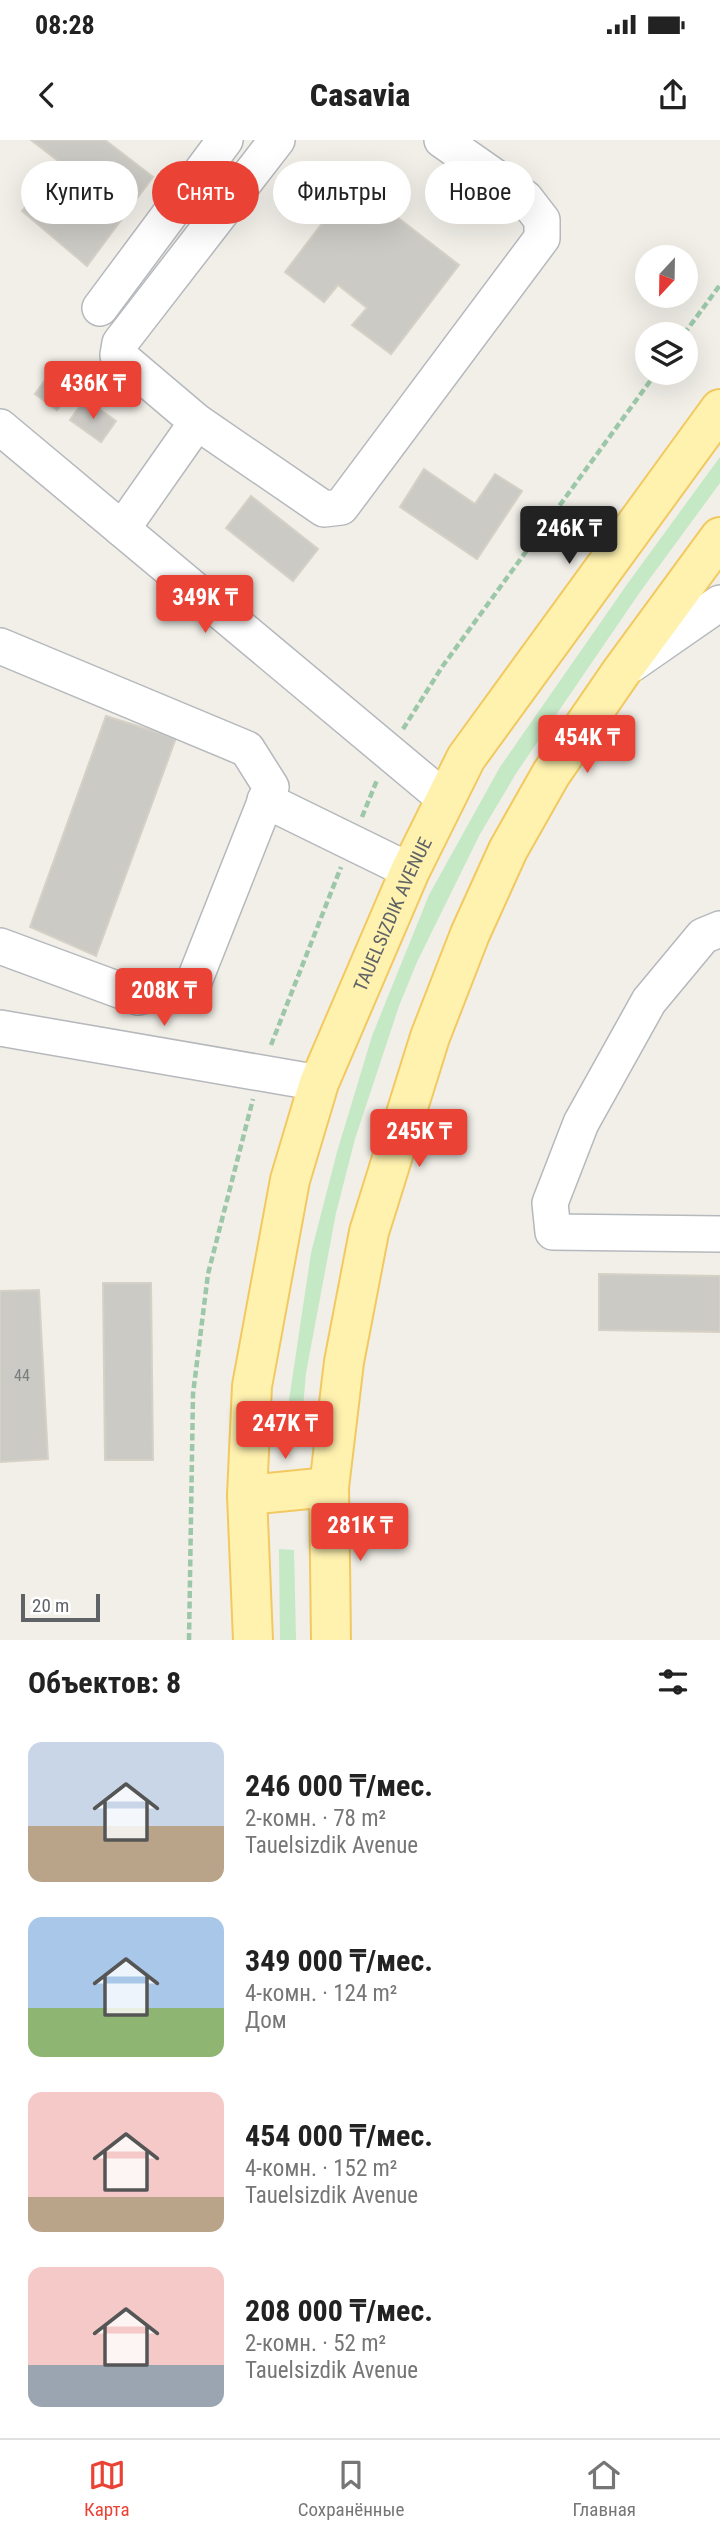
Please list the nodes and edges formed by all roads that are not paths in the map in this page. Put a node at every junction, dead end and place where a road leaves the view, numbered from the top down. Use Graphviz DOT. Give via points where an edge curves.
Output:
graph roads {
  1 [pos="225,140"];
  2 [pos="277,140"];
  3 [pos="460,145"];
  4 [pos="100,307"];
  5 [pos="720,410"];
  6 [pos="197,422"];
  7 [pos="0,427"];
  8 [pos="122,529"];
  9 [pos="720,537"];
  10 [pos="720,603"];
  11 [pos="0,646"];
  12 [pos="621,672"];
  13 [pos="445,799"];
  14 [pos="265,800"];
  15 [pos="410,871"];
  16 [pos="720,929"];
  17 [pos="0,946"];
  18 [pos="0,1028"];
  19 [pos="318,1083"];
  20 [pos="720,1234"];
  21 [pos="329,1487"];
  22 [pos="247,1495"];
  23 [pos="253,1640"];
  24 [pos="331,1640"];
  1 -- 4 [label="street"];
  2 -- 6 [label="street" via="120,343 118,355"];
  3 -- 6 [label="street" via="524,198 542,220 542,239 341,507 324,509"];
  5 -- 13 [label="main road, TAUELSIZDIK AVENUE" via="466,758"];
  6 -- 8 [label="street"];
  7 -- 8 [label="street"];
  8 -- 13 [label="street"];
  9 -- 12 [label="main road"];
  10 -- 12 [label="street"];
  11 -- 14 [label="street" via="247,749 271,787"];
  12 -- 21 [label="main road" via="551,774 509,850 430,1037 369,1232 344,1362"];
  13 -- 15 [label="main road, TAUELSIZDIK AVENUE"];
  14 -- 15 [label="street"];
  14 -- 17 [label="street" via="192,984 138,997"];
  15 -- 19 [label="main road, TAUELSIZDIK AVENUE"];
  16 -- 20 [label="street" via="703,936 649,1001 581,1123 550,1203 553,1232"];
  18 -- 19 [label="street"];
  19 -- 22 [label="main road, TAUELSIZDIK AVENUE" via="290,1180 251,1386"];
  21 -- 22 [label="main road"];
  21 -- 24 [label="main road"];
  22 -- 23 [label="main road"];
}
